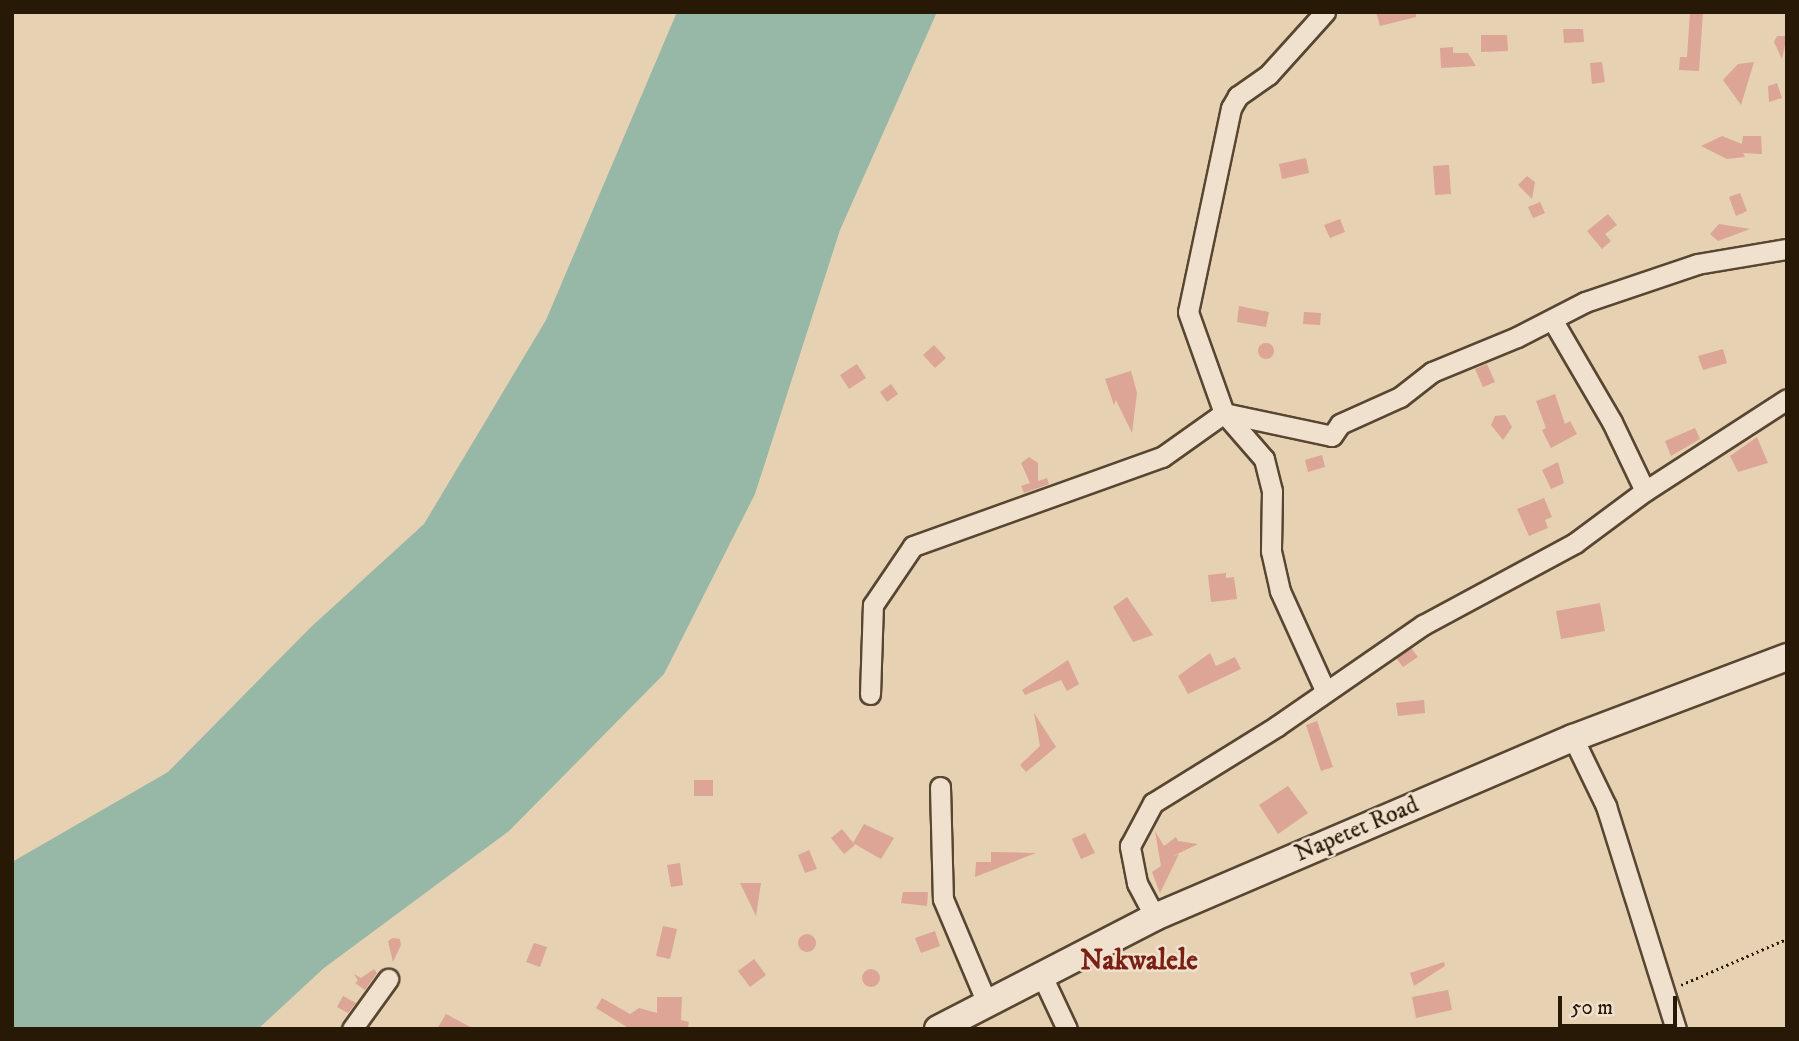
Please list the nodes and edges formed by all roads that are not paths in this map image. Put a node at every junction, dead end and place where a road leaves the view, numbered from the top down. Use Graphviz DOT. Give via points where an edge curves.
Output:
graph roads {
  1 [pos="1325,12"];
  2 [pos="1787,249"];
  3 [pos="1553,321"];
  4 [pos="1787,399"];
  5 [pos="1224,413"];
  6 [pos="1645,491"];
  7 [pos="1787,657"];
  8 [pos="1325,690"];
  9 [pos="870,694"];
  10 [pos="1573,738"];
  11 [pos="940,787"];
  12 [pos="1155,917"];
  13 [pos="1043,978"];
  14 [pos="388,979"];
  15 [pos="987,1003"];
  16 [pos="352,1029"];
  17 [pos="938,1029"];
  18 [pos="1067,1029"];
  19 [pos="1676,1029"];
  1 -- 5 [label="street" via="1231,108 1188,312"];
  2 -- 3 [label="street" via="1697,264 1585,302"];
  3 -- 5 [label="street" via="1432,372 1400,397 1340,424 1332,436"];
  3 -- 6 [label="street" via="1612,422"];
  4 -- 6 [label="street"];
  5 -- 8 [label="street" via="1265,459 1273,504 1270,551 1280,591"];
  5 -- 9 [label="street" via="1162,457 913,546 873,605"];
  6 -- 8 [label="street" via="1575,543 1423,625"];
  7 -- 10 [label="main road, Napetet Road"];
  8 -- 12 [label="street" via="1153,803 1143,815 1130,858"];
  10 -- 12 [label="main road, Napetet Road"];
  10 -- 19 [label="street" via="1606,806"];
  11 -- 15 [label="street" via="943,899"];
  12 -- 13 [label="main road, Napetet Road"];
  13 -- 15 [label="main road, Napetet Road"];
  13 -- 18 [label="street"];
  14 -- 16 [label="street"];
  15 -- 17 [label="main road, Napetet Road"];
}
